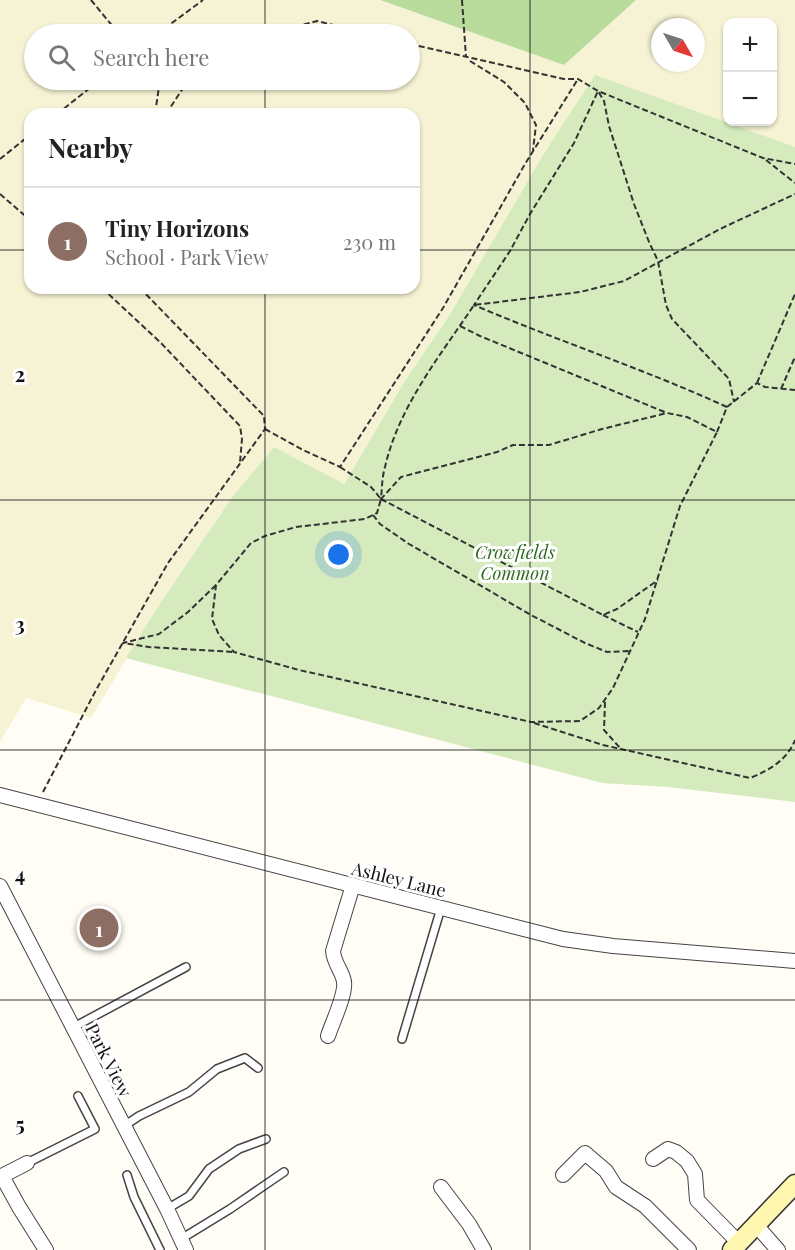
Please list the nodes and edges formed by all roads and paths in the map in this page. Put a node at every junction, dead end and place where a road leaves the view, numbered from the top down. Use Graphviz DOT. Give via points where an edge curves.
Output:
graph roads {
  1 [pos="91,0"];
  2 [pos="203,0"];
  3 [pos="462,0"];
  4 [pos="111,24"];
  5 [pos="171,24"];
  6 [pos="306,24"];
  7 [pos="329,24"];
  8 [pos="420,46"];
  9 [pos="466,58"];
  10 [pos="578,79"];
  11 [pos="87,90"];
  12 [pos="159,90"];
  13 [pos="182,90"];
  14 [pos="598,91"];
  15 [pos="65,108"];
  16 [pos="156,108"];
  17 [pos="170,108"];
  18 [pos="24,140"];
  19 [pos="532,153"];
  20 [pos="763,158"];
  21 [pos="0,159"];
  22 [pos="795,164"];
  23 [pos="795,183"];
  24 [pos="0,194"];
  25 [pos="795,194"];
  26 [pos="24,215"];
  27 [pos="658,261"];
  28 [pos="108,294"];
  29 [pos="146,294"];
  30 [pos="795,294"];
  31 [pos="474,305"];
  32 [pos="460,326"];
  33 [pos="795,357"];
  34 [pos="757,384"];
  35 [pos="781,389"];
  36 [pos="795,390"];
  37 [pos="734,402"];
  38 [pos="727,407"];
  39 [pos="667,413"];
  40 [pos="266,429"];
  41 [pos="717,432"];
  42 [pos="240,464"];
  43 [pos="340,467"];
  44 [pos="381,499"];
  45 [pos="373,515"];
  46 [pos="658,580"];
  47 [pos="216,585"];
  48 [pos="603,615"];
  49 [pos="639,632"];
  50 [pos="123,643"];
  51 [pos="630,651"];
  52 [pos="234,652"];
  53 [pos="605,699"];
  54 [pos="531,722"];
  55 [pos="795,740"];
  56 [pos="621,748"];
  57 [pos="0,795"];
  58 [pos="37,805"];
  59 [pos="353,885"];
  60 [pos="0,886"];
  61 [pos="441,908"];
  62 [pos="795,961"];
  63 [pos="186,967"];
  64 [pos="72,1028"];
  65 [pos="328,1036"];
  66 [pos="402,1039"];
  67 [pos="258,1068"];
  68 [pos="78,1096"];
  69 [pos="123,1126"];
  70 [pos="266,1139"];
  71 [pos="653,1159"];
  72 [pos="27,1163"];
  73 [pos="284,1172"];
  74 [pos="127,1175"];
  75 [pos="563,1175"];
  76 [pos="1,1177"];
  77 [pos="795,1184"];
  78 [pos="441,1187"];
  79 [pos="167,1209"];
  80 [pos="756,1225"];
  81 [pos="183,1245"];
  82 [pos="735,1246"];
  83 [pos="46,1250"];
  84 [pos="160,1250"];
  85 [pos="484,1250"];
  86 [pos="688,1250"];
  87 [pos="778,1250"];
  1 -- 4 [label="path"];
  2 -- 5 [label="path"];
  3 -- 9 [label="path"];
  6 -- 7 [label="path"];
  8 -- 9 [label="path"];
  9 -- 10 [label="path"];
  9 -- 19 [label="path" via="504,82 525,103 536,125"];
  10 -- 14 [label="path"];
  10 -- 19 [label="path"];
  11 -- 15 [label="path"];
  12 -- 16 [label="path"];
  13 -- 17 [label="path"];
  14 -- 20 [label="path"];
  14 -- 27 [label="path" via="634,204"];
  14 -- 31 [label="path" via="574,143"];
  18 -- 21 [label="path"];
  19 -- 43 [label="path" via="443,308"];
  20 -- 22 [label="path"];
  20 -- 23 [label="path"];
  24 -- 26 [label="path"];
  25 -- 27 [label="path"];
  27 -- 31 [label="path" via="624,281 580,292"];
  27 -- 37 [label="path" via="672,319 729,379"];
  28 -- 42 [label="path" via="240,426"];
  29 -- 40 [label="path" via="264,416"];
  30 -- 34 [label="path"];
  31 -- 32 [label="path"];
  31 -- 38 [label="path"];
  32 -- 39 [label="path"];
  32 -- 44 [label="path" via="402,417 385,467"];
  33 -- 35 [label="path"];
  34 -- 35 [label="path"];
  34 -- 37 [label="path"];
  35 -- 36 [label="path"];
  37 -- 38 [label="path"];
  38 -- 41 [label="path"];
  39 -- 41 [label="path" via="687,417"];
  39 -- 44 [label="path" via="549,445 513,445 400,477"];
  40 -- 42 [label="path"];
  40 -- 43 [label="path"];
  41 -- 46 [label="path" via="680,506"];
  42 -- 50 [label="path" via="168,562"];
  43 -- 44 [label="path"];
  44 -- 45 [label="path"];
  44 -- 48 [label="path"];
  45 -- 47 [label="path" via="265,536 251,543"];
  45 -- 51 [label="path" via="409,544 567,634 607,652"];
  46 -- 48 [label="path"];
  46 -- 49 [label="path"];
  47 -- 50 [label="path" via="159,634"];
  47 -- 52 [label="path" via="212,619 219,635"];
  48 -- 49 [label="path"];
  49 -- 51 [label="path"];
  50 -- 52 [label="path"];
  50 -- 58 [label="path"];
  51 -- 53 [label="path"];
  52 -- 54 [label="path"];
  53 -- 54 [label="path" via="580,721"];
  53 -- 56 [label="path" via="604,730"];
  54 -- 56 [label="path"];
  55 -- 56 [label="path" via="791,750 771,769 750,778"];
  57 -- 58 [label="street, Ashley Lane"];
  58 -- 59 [label="street, Ashley Lane"];
  59 -- 61 [label="street, Ashley Lane"];
  59 -- 65 [label="street" via="333,951 344,981"];
  60 -- 64 [label="street, Park View"];
  61 -- 62 [label="street, Ashley Lane" via="585,943"];
  61 -- 66 [label="lane"];
  63 -- 64 [label="lane"];
  64 -- 69 [label="street, Park View"];
  67 -- 69 [label="lane" via="245,1058 218,1069 189,1092"];
  68 -- 72 [label="lane" via="95,1129"];
  69 -- 79 [label="street, Park View"];
  70 -- 79 [label="lane" via="239,1149 209,1169 189,1196"];
  71 -- 82 [label="street" via="668,1149 681,1155 695,1174 697,1200"];
  72 -- 76 [label="street"];
  73 -- 81 [label="lane"];
  74 -- 84 [label="lane"];
  75 -- 86 [label="street" via="585,1153 616,1187 645,1206"];
  76 -- 83 [label="street"];
  77 -- 80 [label="street"];
  78 -- 85 [label="street"];
  79 -- 81 [label="street, Park View"];
  80 -- 82 [label="street"];
  80 -- 87 [label="street"];
}
